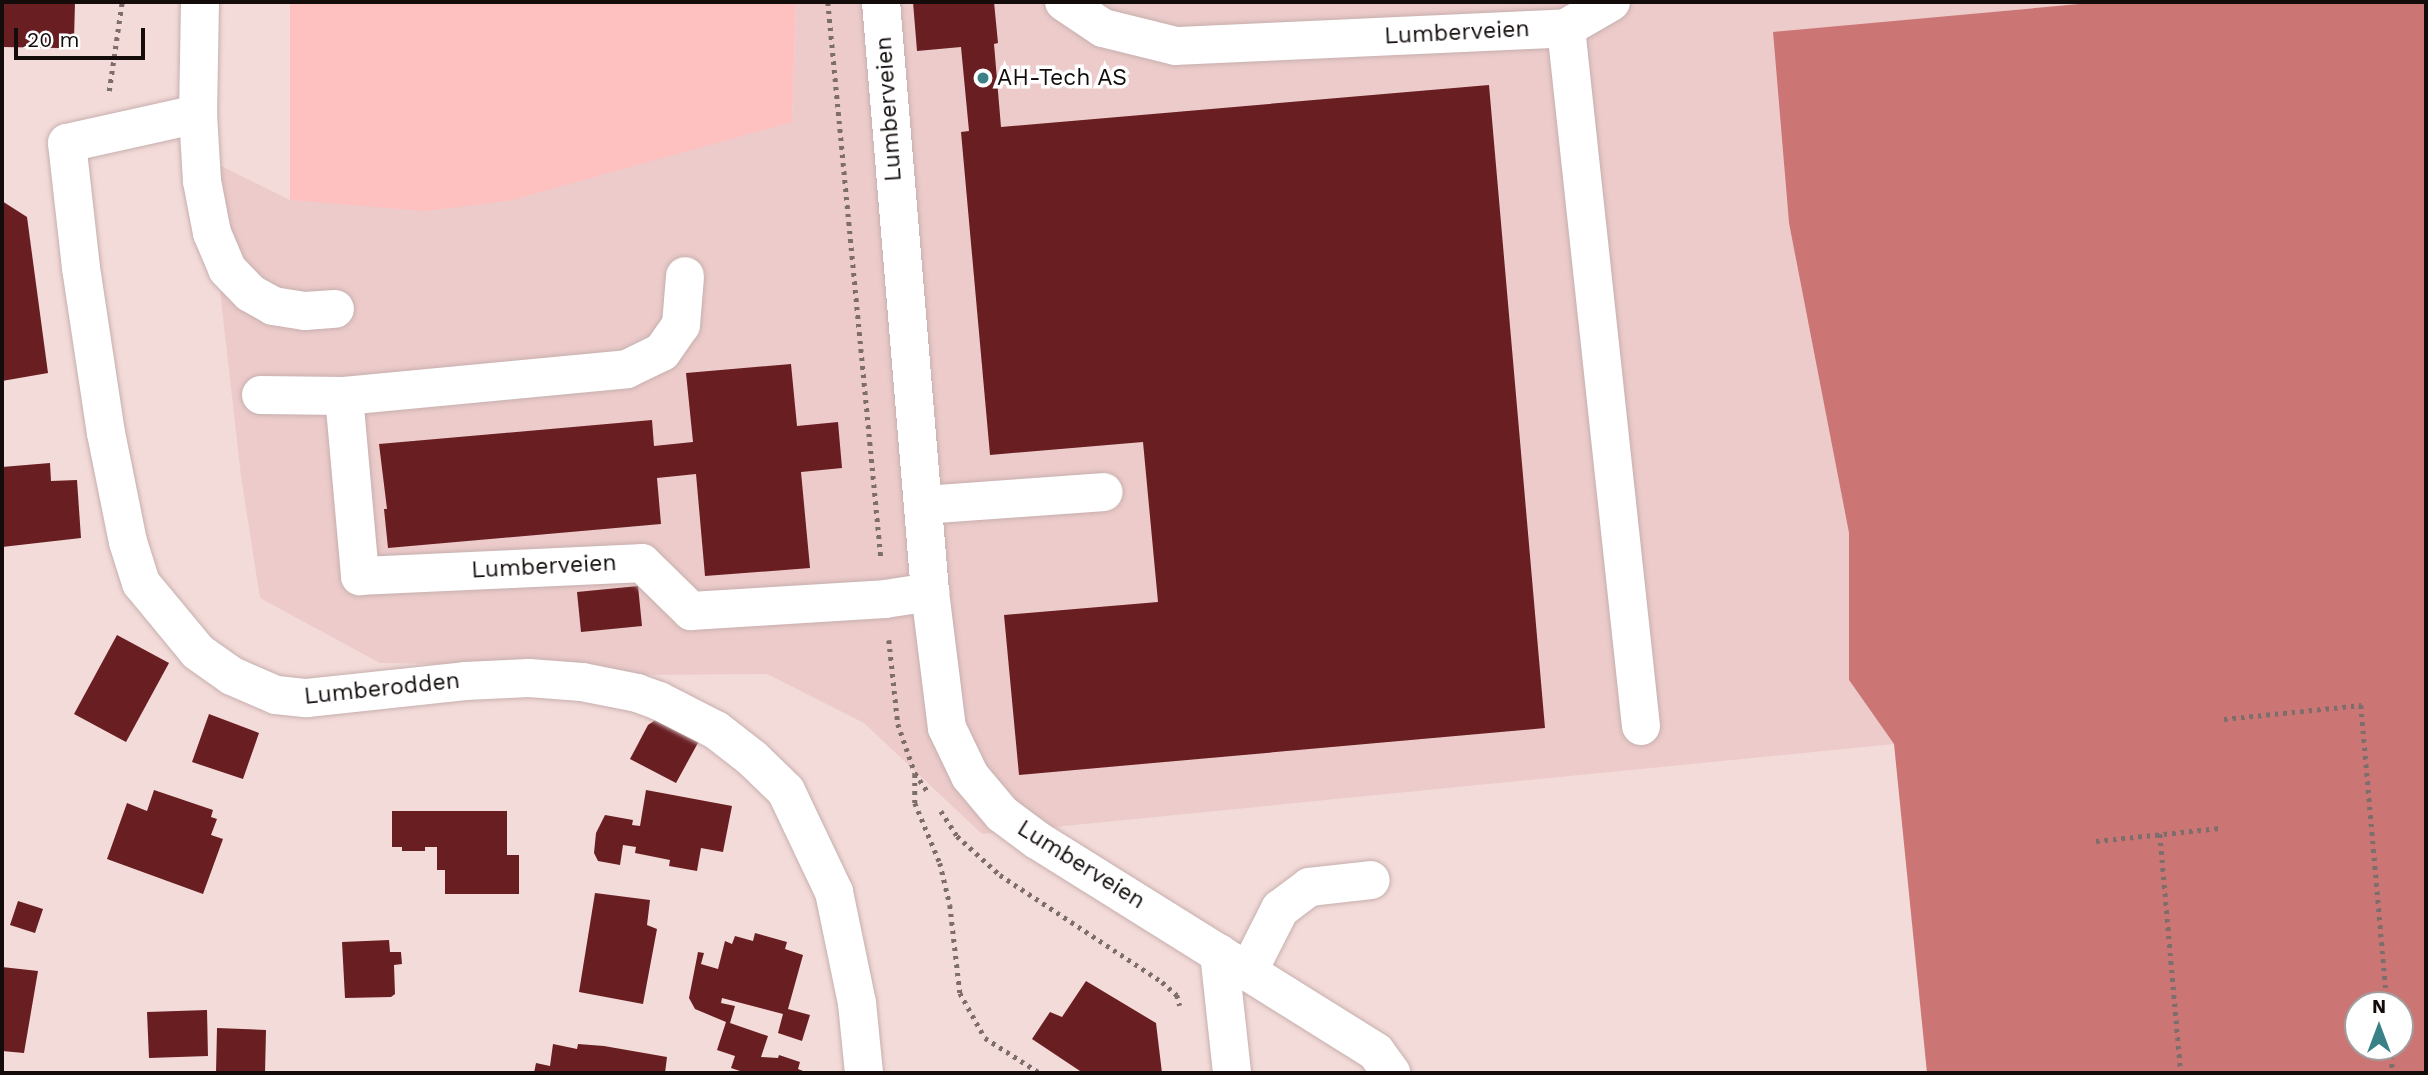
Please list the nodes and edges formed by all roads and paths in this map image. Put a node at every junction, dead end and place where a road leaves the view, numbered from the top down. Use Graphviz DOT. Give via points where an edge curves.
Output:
graph roads {
  1 [pos="122,2"];
  2 [pos="200,2"];
  3 [pos="881,2"];
  4 [pos="1064,2"];
  5 [pos="1611,2"];
  6 [pos="1566,28"];
  7 [pos="198,114"];
  8 [pos="108,134"];
  9 [pos="685,276"];
  10 [pos="335,309"];
  11 [pos="261,395"];
  12 [pos="344,396"];
  13 [pos="1104,492"];
  14 [pos="923,505"];
  15 [pos="930,592"];
  16 [pos="2224,719"];
  17 [pos="1641,726"];
  18 [pos="915,773"];
  19 [pos="2220,828"];
  20 [pos="2160,834"];
  21 [pos="2096,841"];
  22 [pos="1371,880"];
  23 [pos="1234,963"];
  24 [pos="2386,991"];
  25 [pos="864,1073"];
  26 [pos="1040,1073"];
  27 [pos="1232,1073"];
  28 [pos="1391,1073"];
  29 [pos="2181,1073"];
  1 -- 8 [label="path" via="109,85"];
  2 -- 7 [label="street"];
  3 -- 14 [label="street, Lumberveien"];
  4 -- 6 [label="street, Lumberveien" via="1103,28 1176,46"];
  5 -- 6 [label="street"];
  6 -- 17 [label="street"];
  7 -- 8 [label="street"];
  7 -- 10 [label="street" via="202,181 212,233 227,269 250,293 273,306"];
  8 -- 25 [label="street, Lumberodden" via="67,143 81,268 128,542 141,583 164,614 212,663 276,695 307,698 465,681 569,681 637,693 716,730 786,791 834,892 855,990"];
  9 -- 12 [label="street" via="681,325 662,352 627,369"];
  11 -- 12 [label="street"];
  12 -- 15 [label="street, Lumberveien" via="360,576 642,562 691,611"];
  13 -- 14 [label="street"];
  14 -- 15 [label="street, Lumberveien"];
  15 -- 23 [label="street, Lumberveien" via="947,727 970,776 1002,814 1037,840"];
  16 -- 24 [label="path" via="2361,705"];
  18 -- 26 [label="path" via="915,803 940,863 950,905 960,993 985,1038"];
  19 -- 20 [label="path"];
  20 -- 21 [label="path"];
  20 -- 29 [label="path"];
  22 -- 23 [label="street" via="1309,887 1280,909"];
  23 -- 27 [label="street"];
  23 -- 28 [label="street, Lumberveien" via="1376,1052"];
}
